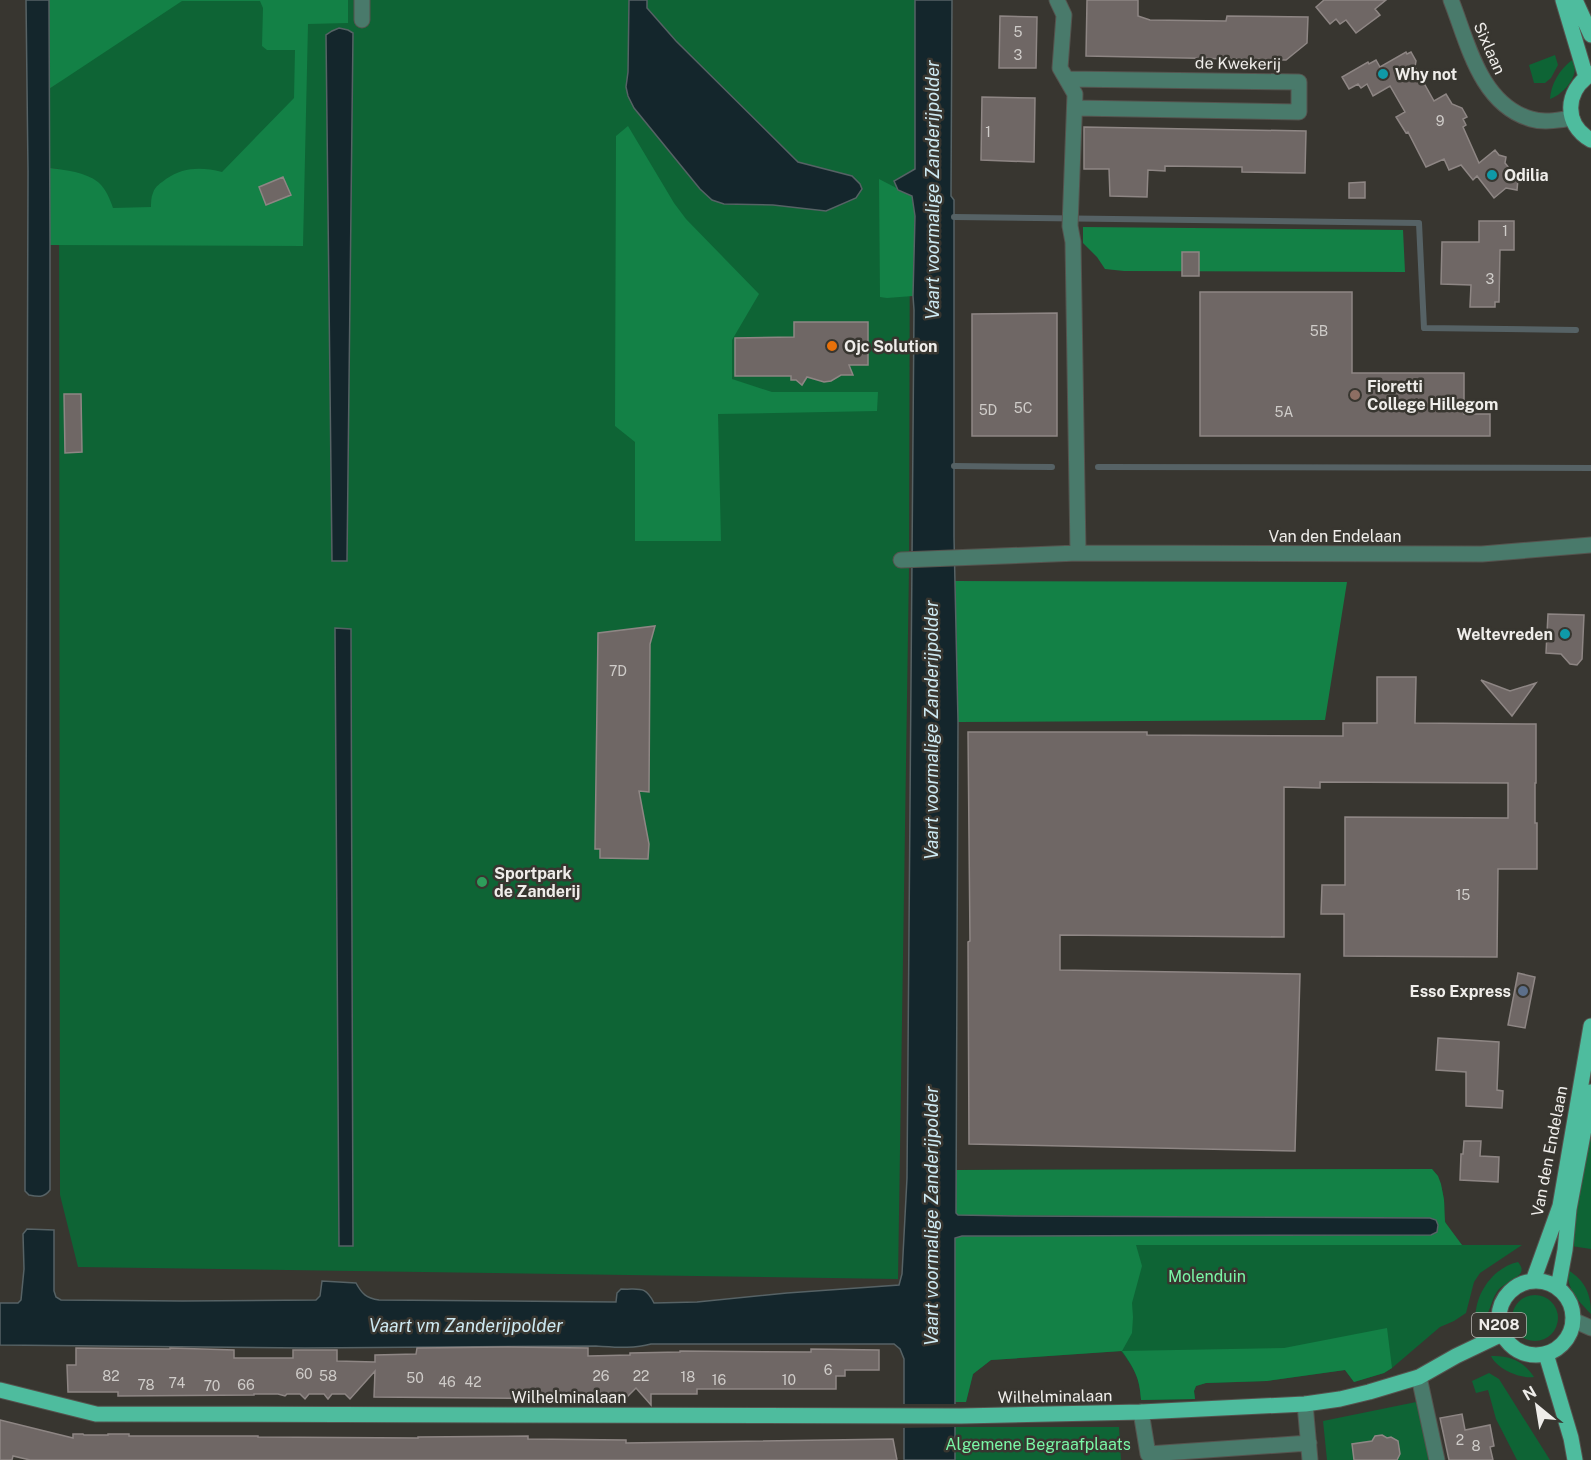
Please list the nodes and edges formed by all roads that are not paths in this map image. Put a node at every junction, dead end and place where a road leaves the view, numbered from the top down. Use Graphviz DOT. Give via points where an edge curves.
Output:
graph roads {
  1 [pos="362,0"];
  2 [pos="1057,0"];
  3 [pos="1451,0"];
  4 [pos="1563,0"];
  5 [pos="1575,0"];
  6 [pos="362,20"];
  7 [pos="1591,35"];
  8 [pos="1588,76"];
  9 [pos="1066,79"];
  10 [pos="1075,108"];
  11 [pos="1572,118"];
  12 [pos="1591,140"];
  13 [pos="1591,545"];
  14 [pos="1078,553"];
  15 [pos="901,560"];
  16 [pos="1591,1026"];
  17 [pos="1591,1092"];
  18 [pos="1533,1281"];
  19 [pos="1558,1288"];
  20 [pos="1573,1320"];
  21 [pos="1591,1328"];
  22 [pos="1502,1334"];
  23 [pos="1546,1354"];
  24 [pos="1419,1377"];
  25 [pos="0,1390"];
  26 [pos="1305,1404"];
  27 [pos="1142,1412"];
  28 [pos="1309,1443"];
  29 [pos="1310,1460"];
  30 [pos="1437,1460"];
  31 [pos="1575,1460"];
  1 -- 6 [label="street"];
  2 -- 9 [label="street" via="1064,15 1060,68"];
  3 -- 11 [label="street, Sixlaan" via="1471,54 1497,98 1531,119"];
  4 -- 8 [label="main road"];
  5 -- 7 [label="main road"];
  8 -- 11 [label="main road" via="1573,96"];
  9 -- 10 [label="street" via="1075,94"];
  9 -- 10 [label="street, de Kwekerij" via="1299,82 1299,112"];
  10 -- 14 [label="street" via="1070,226"];
  11 -- 12 [label="main road" via="1578,130"];
  13 -- 14 [label="street, Van den Endelaan" via="1482,554"];
  14 -- 15 [label="street, Van den Endelaan"];
  16 -- 18 [label="main road, Van den Endelaan" via="1560,1206"];
  17 -- 19 [label="main road, Van den Endelaan"];
  18 -- 19 [label="main road"];
  18 -- 22 [label="main road, N208" via="1511,1290 1502,1301 1498,1320"];
  19 -- 20 [label="main road" via="1572,1308"];
  20 -- 21 [label="street"];
  20 -- 23 [label="main road" via="1565,1341"];
  22 -- 23 [label="main road, N208" via="1520,1352"];
  22 -- 24 [label="main road, Wilhelminalaan"];
  23 -- 31 [label="main road"];
  24 -- 26 [label="main road, Wilhelminalaan" via="1340,1399"];
  24 -- 30 [label="street"];
  25 -- 27 [label="main road, Wilhelminalaan" via="96,1414 961,1416"];
  26 -- 27 [label="main road, Wilhelminalaan"];
  26 -- 28 [label="street"];
  27 -- 28 [label="street" via="1148,1454"];
  28 -- 29 [label="street"];
}
